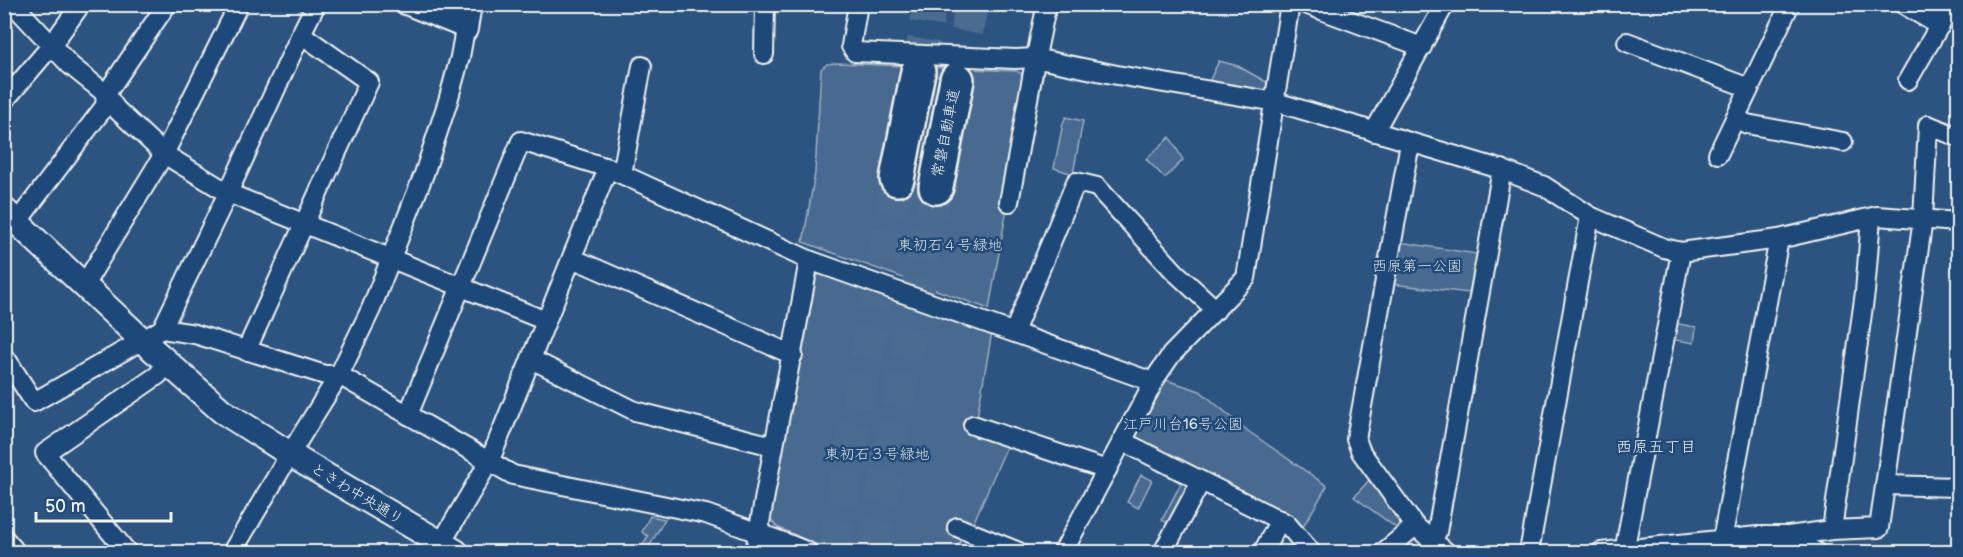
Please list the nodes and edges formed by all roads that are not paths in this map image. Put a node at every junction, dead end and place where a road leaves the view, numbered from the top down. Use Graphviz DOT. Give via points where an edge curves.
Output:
graph roads {
  1 [pos="12,4"];
  2 [pos="81,4"];
  3 [pos="167,4"];
  4 [pos="238,4"];
  5 [pos="316,4"];
  6 [pos="403,4"];
  7 [pos="468,4"];
  8 [pos="765,4"];
  9 [pos="858,4"];
  10 [pos="1047,4"];
  11 [pos="1290,4"];
  12 [pos="1305,4"];
  13 [pos="1445,4"];
  14 [pos="1790,4"];
  15 [pos="1903,4"];
  16 [pos="1952,4"];
  17 [pos="1940,26"];
  18 [pos="465,29"];
  19 [pos="301,33"];
  20 [pos="1627,42"];
  21 [pos="51,46"];
  22 [pos="1422,47"];
  23 [pos="764,54"];
  24 [pos="1034,58"];
  25 [pos="642,66"];
  26 [pos="918,72"];
  27 [pos="957,80"];
  28 [pos="1908,80"];
  29 [pos="1749,88"];
  30 [pos="106,94"];
  31 [pos="4,101"];
  32 [pos="1276,102"];
  33 [pos="1735,118"];
  34 [pos="1374,132"];
  35 [pos="1959,137"];
  36 [pos="1843,142"];
  37 [pos="1410,143"];
  38 [pos="164,154"];
  39 [pos="1718,154"];
  40 [pos="1502,170"];
  41 [pos="615,171"];
  42 [pos="897,179"];
  43 [pos="936,187"];
  44 [pos="228,192"];
  45 [pos="1009,202"];
  46 [pos="10,215"];
  47 [pos="1590,216"];
  48 [pos="1871,218"];
  49 [pos="1923,219"];
  50 [pos="1959,222"];
  51 [pos="303,224"];
  52 [pos="1779,238"];
  53 [pos="1681,252"];
  54 [pos="572,258"];
  55 [pos="391,259"];
  56 [pos="809,260"];
  57 [pos="82,285"];
  58 [pos="460,287"];
  59 [pos="1216,309"];
  60 [pos="546,321"];
  61 [pos="1014,332"];
  62 [pos="152,334"];
  63 [pos="246,351"];
  64 [pos="793,355"];
  65 [pos="531,359"];
  66 [pos="4,361"];
  67 [pos="167,363"];
  68 [pos="339,375"];
  69 [pos="1153,382"];
  70 [pos="408,415"];
  71 [pos="974,425"];
  72 [pos="1122,441"];
  73 [pos="773,446"];
  74 [pos="290,454"];
  75 [pos="490,460"];
  76 [pos="1107,470"];
  77 [pos="1201,481"];
  78 [pos="1885,485"];
  79 [pos="1959,487"];
  80 [pos="1280,520"];
  81 [pos="1415,526"];
  82 [pos="957,527"];
  83 [pos="1832,530"];
  84 [pos="758,533"];
  85 [pos="1788,537"];
  86 [pos="4,538"];
  87 [pos="1430,540"];
  88 [pos="1722,540"];
  89 [pos="444,550"];
  90 [pos="1624,551"];
  91 [pos="16,552"];
  92 [pos="127,552"];
  93 [pos="232,552"];
  94 [pos="755,552"];
  95 [pos="808,552"];
  96 [pos="1019,552"];
  97 [pos="1063,552"];
  98 [pos="1163,552"];
  99 [pos="1263,552"];
  100 [pos="1311,552"];
  101 [pos="1384,552"];
  102 [pos="1446,552"];
  103 [pos="1529,552"];
  104 [pos="1601,552"];
  105 [pos="1816,552"];
  1 -- 21 [label="street"];
  2 -- 21 [label="street"];
  3 -- 30 [label="street"];
  4 -- 38 [label="street"];
  5 -- 19 [label="street"];
  6 -- 18 [label="street"];
  7 -- 18 [label="street"];
  8 -- 23 [label="street"];
  9 -- 24 [label="street" via="851,45 855,52"];
  10 -- 24 [label="street"];
  11 -- 32 [label="street"];
  12 -- 22 [label="street"];
  13 -- 22 [label="street"];
  14 -- 29 [label="street"];
  15 -- 17 [label="street"];
  16 -- 17 [label="street"];
  17 -- 28 [label="street"];
  18 -- 55 [label="street" via="448,101"];
  19 -- 44 [label="street"];
  19 -- 51 [label="street" via="369,82"];
  20 -- 29 [label="street"];
  21 -- 30 [label="street"];
  21 -- 31 [label="street"];
  22 -- 34 [label="street"];
  24 -- 32 [label="street"];
  24 -- 45 [label="street"];
  25 -- 41 [label="street"];
  26 -- 42 [label="highway"];
  27 -- 43 [label="highway, 常磐自動車道"];
  29 -- 33 [label="street"];
  30 -- 38 [label="street" via="116,109"];
  30 -- 46 [label="street" via="105,106"];
  32 -- 34 [label="street"];
  32 -- 59 [label="street" via="1246,278"];
  33 -- 36 [label="street" via="1747,124"];
  33 -- 39 [label="street"];
  34 -- 37 [label="street"];
  35 -- 49 [label="street" via="1928,125"];
  37 -- 40 [label="street"];
  37 -- 81 [label="street" via="1356,439 1361,452"];
  38 -- 44 [label="street"];
  38 -- 57 [label="street"];
  40 -- 47 [label="street" via="1544,186"];
  40 -- 87 [label="street" via="1437,532"];
  41 -- 54 [label="street"];
  41 -- 56 [label="street"];
  41 -- 58 [label="street" via="521,141"];
  44 -- 51 [label="street"];
  44 -- 62 [label="street"];
  46 -- 57 [label="street, ときわ中央通り"];
  47 -- 53 [label="street"];
  47 -- 103 [label="street"];
  48 -- 49 [label="street"];
  48 -- 52 [label="street"];
  48 -- 83 [label="street" via="1865,291"];
  49 -- 50 [label="street"];
  49 -- 78 [label="street"];
  51 -- 55 [label="street"];
  51 -- 63 [label="street"];
  52 -- 53 [label="street"];
  52 -- 88 [label="street"];
  53 -- 90 [label="street"];
  54 -- 60 [label="street"];
  54 -- 64 [label="street"];
  55 -- 58 [label="street"];
  55 -- 68 [label="street"];
  56 -- 61 [label="street"];
  56 -- 64 [label="street"];
  57 -- 62 [label="street, ときわ中央通り"];
  58 -- 60 [label="street"];
  58 -- 70 [label="street"];
  59 -- 61 [label="street" via="1175,272 1097,187 1076,182"];
  59 -- 69 [label="street" via="1172,355"];
  60 -- 65 [label="street"];
  61 -- 69 [label="street"];
  62 -- 63 [label="street" via="195,334"];
  62 -- 66 [label="street" via="34,402 7,360"];
  62 -- 67 [label="street, ときわ中央通り"];
  63 -- 68 [label="street" via="325,375"];
  64 -- 73 [label="street"];
  65 -- 73 [label="street" via="634,411"];
  65 -- 75 [label="street"];
  67 -- 74 [label="street, ときわ中央通り" via="222,411"];
  67 -- 92 [label="street" via="158,375 45,453"];
  68 -- 70 [label="street"];
  68 -- 74 [label="street"];
  69 -- 72 [label="street"];
  70 -- 75 [label="street"];
  71 -- 76 [label="street"];
  72 -- 76 [label="street"];
  72 -- 77 [label="street"];
  73 -- 84 [label="street"];
  74 -- 89 [label="street, ときわ中央通り"];
  74 -- 93 [label="street"];
  75 -- 84 [label="street" via="513,476 706,514"];
  75 -- 89 [label="street"];
  76 -- 97 [label="street"];
  77 -- 80 [label="street"];
  77 -- 98 [label="street"];
  78 -- 79 [label="street"];
  78 -- 83 [label="street" via="1879,528"];
  80 -- 99 [label="street"];
  80 -- 100 [label="street"];
  81 -- 87 [label="street"];
  81 -- 101 [label="street"];
  82 -- 96 [label="street"];
  83 -- 85 [label="street"];
  84 -- 94 [label="street"];
  84 -- 95 [label="street"];
  85 -- 88 [label="street"];
  85 -- 105 [label="street"];
  86 -- 91 [label="street"];
  87 -- 102 [label="street"];
  88 -- 90 [label="street"];
  90 -- 104 [label="street"];
}
